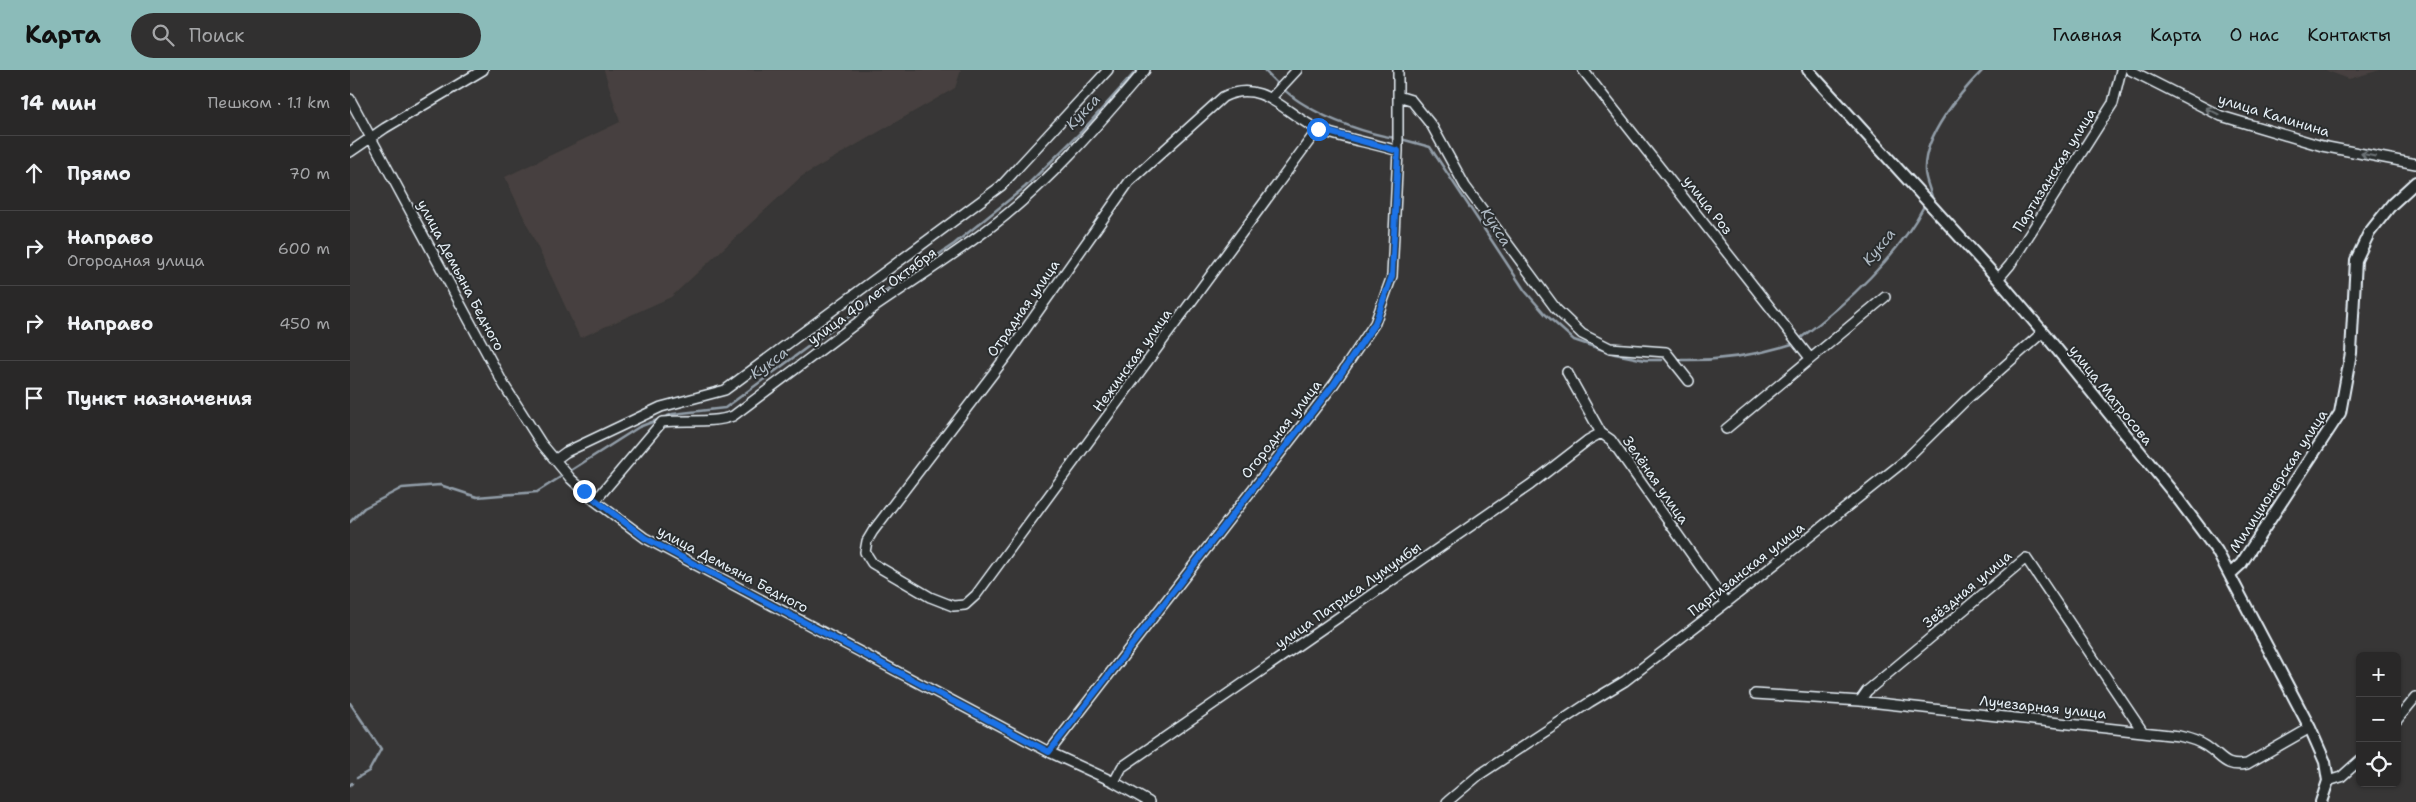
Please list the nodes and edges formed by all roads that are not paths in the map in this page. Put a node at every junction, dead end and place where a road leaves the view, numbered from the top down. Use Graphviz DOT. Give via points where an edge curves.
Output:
graph roads {
  1 [pos="483,70"];
  2 [pos="1108,70"];
  3 [pos="1145,70"];
  4 [pos="1296,70"];
  5 [pos="1398,70"];
  6 [pos="1583,70"];
  7 [pos="1808,70"];
  8 [pos="2120,70"];
  9 [pos="2130,70"];
  10 [pos="1398,96"];
  11 [pos="1271,98"];
  12 [pos="350,99"];
  13 [pos="1318,129"];
  14 [pos="371,138"];
  15 [pos="1398,147"];
  16 [pos="350,152"];
  17 [pos="2416,164"];
  18 [pos="2416,182"];
  19 [pos="1998,279"];
  20 [pos="1885,296"];
  21 [pos="2043,332"];
  22 [pos="1810,358"];
  23 [pos="1567,372"];
  24 [pos="1690,381"];
  25 [pos="1726,429"];
  26 [pos="1601,434"];
  27 [pos="555,460"];
  28 [pos="595,501"];
  29 [pos="2230,574"];
  30 [pos="1726,603"];
  31 [pos="965,605"];
  32 [pos="1755,694"];
  33 [pos="2416,697"];
  34 [pos="1860,701"];
  35 [pos="2401,715"];
  36 [pos="2310,728"];
  37 [pos="2143,732"];
  38 [pos="1049,752"];
  39 [pos="2356,763"];
  40 [pos="2328,781"];
  41 [pos="1114,782"];
  42 [pos="1149,802"];
  43 [pos="1447,802"];
  44 [pos="2321,802"];
  1 -- 14 [label="street"];
  2 -- 27 [label="street, улица 40 лет Октября" via="1001,186 726,390 661,407"];
  3 -- 28 [label="street, улица 40 лет Октября" via="1094,130 988,229 872,309 733,416 662,422"];
  4 -- 11 [label="street"];
  5 -- 10 [label="street, Огородная улица"];
  6 -- 22 [label="street, улица Роз"];
  7 -- 19 [label="street, улица Матросова"];
  8 -- 19 [label="street, Партизанская улица" via="2113,103"];
  17 -- 9 [label="street, улица Калинина, one-way" via="2322,146 2221,116"];
  10 -- 15 [label="street, Огородная улица"];
  10 -- 24 [label="street" via="1411,100 1432,126 1465,186 1556,309 1582,334 1610,348 1666,352"];
  11 -- 13 [label="street"];
  11 -- 31 [label="street, Отрадная улица" via="1251,92 1234,92 1223,97 1129,182 1008,354 872,531 865,552 872,563 930,597 953,606"];
  12 -- 14 [label="street, улица Демьяна Бедного"];
  13 -- 15 [label="street"];
  13 -- 31 [label="street, Нежинская улица" via="976,595"];
  14 -- 16 [label="street"];
  14 -- 27 [label="street, улица Демьяна Бедного" via="504,385"];
  15 -- 38 [label="street, Огородная улица" via="1392,276 1375,323 1334,384"];
  18 -- 29 [label="street, Милиционерская улица" via="2392,204 2369,233 2356,260 2351,353 2340,413 2241,564"];
  19 -- 21 [label="street, улица Матросова"];
  20 -- 22 [label="street"];
  21 -- 29 [label="street, улица Матросова" via="2179,500"];
  21 -- 30 [label="street, Партизанская улица" via="1966,400 1902,463"];
  22 -- 25 [label="street"];
  23 -- 26 [label="street, Зелёная улица"];
  26 -- 30 [label="street, Зелёная улица" via="1612,440"];
  26 -- 41 [label="street, улица Патриса Лумумбы" via="1122,767"];
  27 -- 28 [label="street, улица Демьяна Бедного"];
  28 -- 38 [label="street, улица Демьяна Бедного" via="645,538"];
  29 -- 36 [label="street, улица Матросова"];
  30 -- 43 [label="street, Партизанская улица" via="1625,681 1479,775"];
  32 -- 34 [label="street, Лучезарная улица"];
  33 -- 35 [label="street"];
  34 -- 37 [label="street, Лучезарная улица"];
  34 -- 37 [label="street, Звёздная улица" via="1867,691 2026,558"];
  36 -- 37 [label="street, Лучезарная улица" via="2247,764 2235,766 2192,740"];
  36 -- 40 [label="street, улица Матросова" via="2325,762"];
  38 -- 41 [label="street, улица Демьяна Бедного"];
  39 -- 40 [label="street" via="2340,777"];
  40 -- 44 [label="street"];
  41 -- 42 [label="street, улица Демьяна Бедного"];
}
